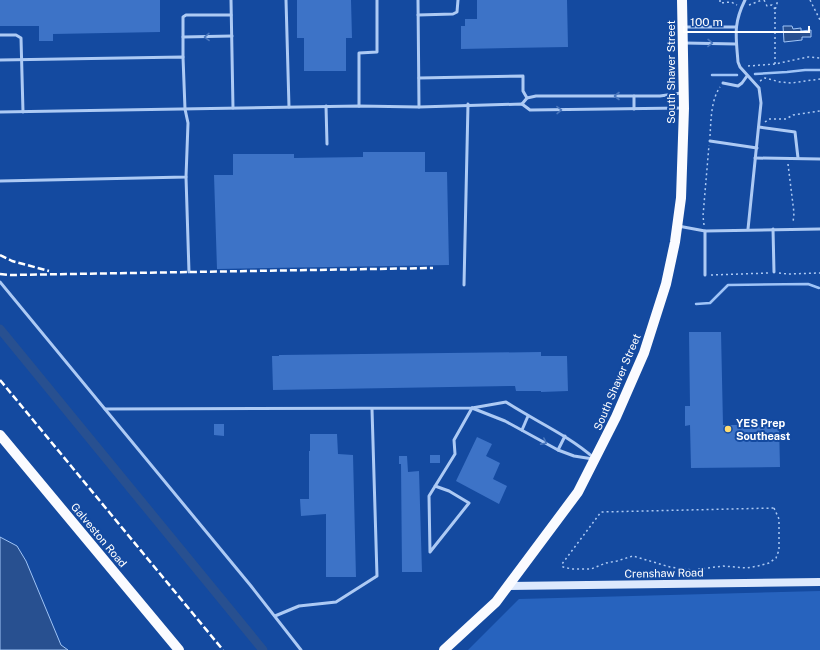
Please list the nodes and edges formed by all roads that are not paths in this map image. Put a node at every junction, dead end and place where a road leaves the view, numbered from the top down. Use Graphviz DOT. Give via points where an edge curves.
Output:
graph roads {
  1 [pos="231,0"];
  2 [pos="286,0"];
  3 [pos="377,0"];
  4 [pos="418,0"];
  5 [pos="458,0"];
  6 [pos="682,0"];
  7 [pos="745,0"];
  8 [pos="231,15"];
  9 [pos="418,15"];
  10 [pos="683,27"];
  11 [pos="736,27"];
  12 [pos="0,36"];
  13 [pos="232,36"];
  14 [pos="183,37"];
  15 [pos="683,42"];
  16 [pos="736,44"];
  17 [pos="184,57"];
  18 [pos="0,60"];
  19 [pos="21,60"];
  20 [pos="747,76"];
  21 [pos="419,78"];
  22 [pos="723,83"];
  23 [pos="684,92"];
  24 [pos="634,96"];
  25 [pos="527,98"];
  26 [pos="468,104"];
  27 [pos="522,104"];
  28 [pos="326,106"];
  29 [pos="359,106"];
  30 [pos="419,106"];
  31 [pos="289,107"];
  32 [pos="233,108"];
  33 [pos="684,108"];
  34 [pos="185,109"];
  35 [pos="634,109"];
  36 [pos="0,112"];
  37 [pos="23,112"];
  38 [pos="759,127"];
  39 [pos="710,141"];
  40 [pos="327,144"];
  41 [pos="756,148"];
  42 [pos="755,158"];
  43 [pos="798,158"];
  44 [pos="820,159"];
  45 [pos="186,177"];
  46 [pos="0,181"];
  47 [pos="677,226"];
  48 [pos="773,229"];
  49 [pos="820,229"];
  50 [pos="748,230"];
  51 [pos="705,231"];
  52 [pos="189,272"];
  53 [pos="774,272"];
  54 [pos="705,275"];
  55 [pos="0,282"];
  56 [pos="464,285"];
  57 [pos="472,408"];
  58 [pos="105,409"];
  59 [pos="372,409"];
  60 [pos="528,416"];
  61 [pos="522,430"];
  62 [pos="0,435"];
  63 [pos="565,436"];
  64 [pos="558,450"];
  65 [pos="595,460"];
  66 [pos="435,486"];
  67 [pos="820,582"];
  68 [pos="508,586"];
  69 [pos="275,616"];
  70 [pos="179,650"];
  71 [pos="301,650"];
  72 [pos="444,650"];
  1 -- 8 [label="lane"];
  2 -- 31 [label="lane"];
  3 -- 29 [label="lane" via="377,52 359,53"];
  4 -- 9 [label="lane"];
  5 -- 9 [label="lane" via="457,12 454,14"];
  6 -- 10 [label="main road, South Shaver Street"];
  7 -- 11 [label="lane"];
  8 -- 13 [label="lane"];
  8 -- 14 [label="lane" via="186,15 183,17"];
  9 -- 21 [label="lane"];
  10 -- 11 [label="lane"];
  10 -- 15 [label="main road, South Shaver Street"];
  11 -- 16 [label="lane"];
  12 -- 19 [label="lane" via="16,35 20,38"];
  13 -- 14 [label="lane, one-way"];
  13 -- 32 [label="lane"];
  14 -- 17 [label="lane"];
  15 -- 16 [label="lane, one-way"];
  15 -- 23 [label="main road, South Shaver Street"];
  16 -- 20 [label="lane" via="738,62"];
  17 -- 19 [label="lane"];
  17 -- 34 [label="lane"];
  18 -- 19 [label="lane"];
  19 -- 37 [label="lane"];
  20 -- 22 [label="lane" via="738,86"];
  20 -- 38 [label="lane" via="759,88"];
  21 -- 25 [label="lane" via="523,76 523,91"];
  21 -- 30 [label="lane"];
  23 -- 24 [label="lane" via="660,96"];
  23 -- 33 [label="main road, South Shaver Street"];
  24 -- 25 [label="lane, one-way"];
  24 -- 35 [label="lane"];
  25 -- 27 [label="lane"];
  26 -- 27 [label="lane"];
  26 -- 30 [label="lane"];
  26 -- 56 [label="lane"];
  27 -- 35 [label="lane, one-way" via="530,110"];
  28 -- 29 [label="lane"];
  28 -- 31 [label="lane"];
  28 -- 40 [label="lane"];
  29 -- 30 [label="lane"];
  31 -- 32 [label="lane"];
  32 -- 34 [label="lane"];
  33 -- 35 [label="lane"];
  33 -- 47 [label="main road, South Shaver Street" via="681,198"];
  34 -- 37 [label="lane"];
  34 -- 45 [label="lane" via="188,123"];
  36 -- 37 [label="lane"];
  38 -- 41 [label="lane"];
  38 -- 43 [label="lane" via="795,132"];
  39 -- 41 [label="lane"];
  41 -- 42 [label="lane"];
  42 -- 43 [label="lane"];
  42 -- 50 [label="lane"];
  43 -- 44 [label="lane"];
  45 -- 46 [label="lane"];
  45 -- 52 [label="lane"];
  47 -- 51 [label="lane"];
  47 -- 65 [label="main road, South Shaver Street" via="666,284 644,353"];
  48 -- 49 [label="lane"];
  48 -- 50 [label="lane"];
  48 -- 53 [label="lane"];
  50 -- 51 [label="lane"];
  51 -- 54 [label="lane"];
  55 -- 58 [label="lane"];
  57 -- 59 [label="lane"];
  57 -- 60 [label="lane" via="506,402"];
  57 -- 61 [label="lane"];
  57 -- 66 [label="lane" via="454,440 455,454"];
  58 -- 59 [label="lane"];
  58 -- 69 [label="lane"];
  59 -- 69 [label="lane" via="376,576 336,602 299,606"];
  60 -- 61 [label="lane"];
  60 -- 63 [label="lane"];
  61 -- 64 [label="lane, one-way"];
  62 -- 70 [label="main road, Galveston Road"];
  63 -- 64 [label="lane"];
  63 -- 65 [label="lane"];
  64 -- 65 [label="lane"];
  65 -- 68 [label="main road, South Shaver Street" via="578,492"];
  66 -- 66 [label="lane" via="429,496 430,552 469,503 449,490"];
  67 -- 68 [label="main road, Crenshaw Road"];
  68 -- 72 [label="main road, South Shaver Street" via="496,602"];
  69 -- 71 [label="lane"];
}
